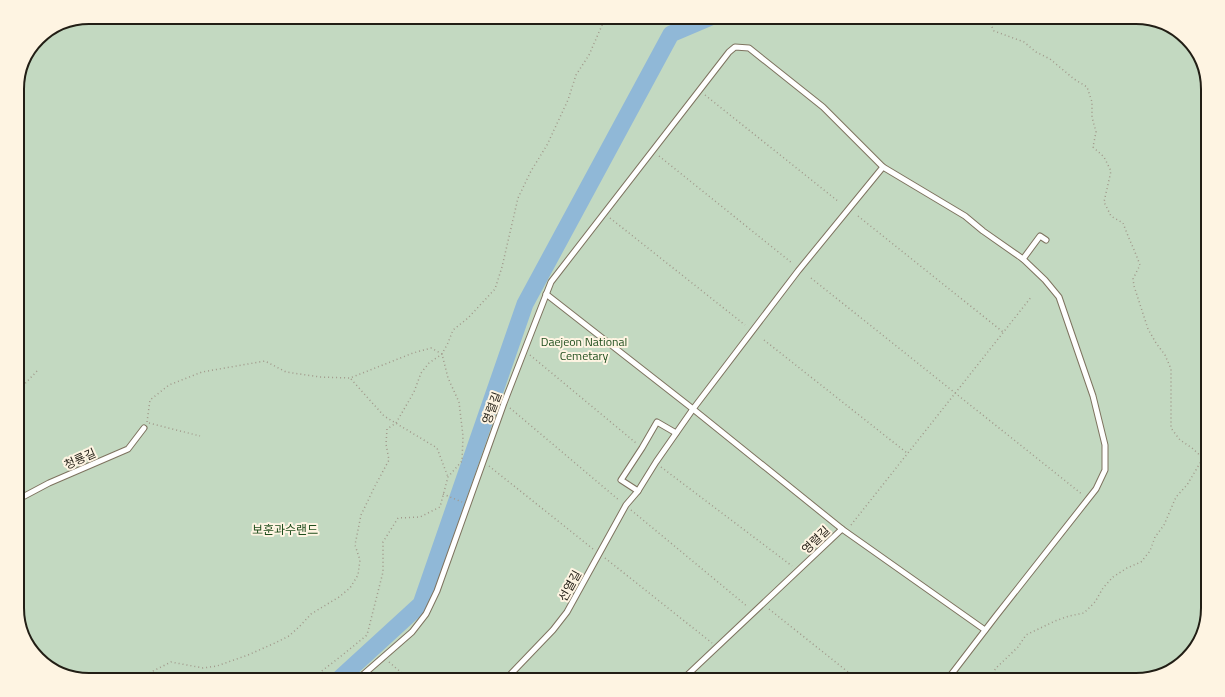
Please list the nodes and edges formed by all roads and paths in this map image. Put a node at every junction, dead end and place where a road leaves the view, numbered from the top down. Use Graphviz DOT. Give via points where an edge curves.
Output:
graph roads {
  1 [pos="603,24"];
  2 [pos="990,24"];
  3 [pos="699,90"];
  4 [pos="652,150"];
  5 [pos="883,167"];
  6 [pos="839,202"];
  7 [pos="604,213"];
  8 [pos="858,216"];
  9 [pos="1046,240"];
  10 [pos="1023,260"];
  11 [pos="792,263"];
  12 [pos="811,278"];
  13 [pos="546,294"];
  14 [pos="1032,296"];
  15 [pos="745,325"];
  16 [pos="1004,332"];
  17 [pos="764,340"];
  18 [pos="524,350"];
  19 [pos="442,354"];
  20 [pos="36,371"];
  21 [pos="350,378"];
  22 [pos="24,384"];
  23 [pos="955,393"];
  24 [pos="693,409"];
  25 [pos="396,423"];
  26 [pos="144,428"];
  27 [pos="676,433"];
  28 [pos="200,436"];
  29 [pos="642,448"];
  30 [pos="908,453"];
  31 [pos="1201,456"];
  32 [pos="1201,461"];
  33 [pos="656,462"];
  34 [pos="448,476"];
  35 [pos="638,491"];
  36 [pos="443,494"];
  37 [pos="24,496"];
  38 [pos="1086,497"];
  39 [pos="461,502"];
  40 [pos="851,525"];
  41 [pos="842,529"];
  42 [pos="798,571"];
  43 [pos="769,610"];
  44 [pos="985,630"];
  45 [pos="383,657"];
  46 [pos="150,673"];
  47 [pos="319,673"];
  48 [pos="365,673"];
  49 [pos="402,673"];
  50 [pos="512,673"];
  51 [pos="689,673"];
  52 [pos="849,673"];
  53 [pos="952,673"];
  54 [pos="993,673"];
  1 -- 19 [label="path" via="589,55 576,75 568,100 547,145 518,198 495,289 453,330"];
  2 -- 31 [label="path" via="994,31 1024,42 1087,87 1096,132 1094,147 1104,157 1111,171 1104,202 1111,216 1123,223 1135,251 1140,265 1133,279 1134,286 1148,329 1171,369 1171,428 1180,440"];
  3 -- 4 [label="lane"];
  3 -- 5 [label="lane" via="735,47 749,48 823,107"];
  3 -- 6 [label="path"];
  4 -- 7 [label="lane"];
  4 -- 11 [label="path"];
  5 -- 10 [label="lane" via="965,216"];
  5 -- 24 [label="lane" via="798,271"];
  7 -- 13 [label="lane" via="551,282"];
  7 -- 15 [label="path"];
  8 -- 16 [label="path"];
  9 -- 10 [label="lane" via="1040,236"];
  10 -- 44 [label="lane" via="1046,280 1059,297 1093,396 1106,445 1105,470 1096,489"];
  12 -- 23 [label="path"];
  13 -- 18 [label="lane, 영렬길"];
  13 -- 24 [label="lane, 영렬길"];
  14 -- 16 [label="path"];
  16 -- 23 [label="path"];
  17 -- 30 [label="path"];
  18 -- 29 [label="path"];
  18 -- 45 [label="lane, 영렬길" via="437,591 426,614 412,632"];
  19 -- 21 [label="path" via="431,348"];
  19 -- 25 [label="path" via="420,373 414,392"];
  19 -- 34 [label="path" via="448,378 459,402 463,436 462,460"];
  20 -- 22 [label="path"];
  21 -- 25 [label="path" via="384,416"];
  21 -- 28 [label="path" via="286,372 265,361 202,372 169,385 150,400 147,423"];
  23 -- 30 [label="path"];
  23 -- 38 [label="path"];
  24 -- 27 [label="lane"];
  24 -- 41 [label="lane, 영렬길"];
  25 -- 34 [label="path" via="437,448"];
  25 -- 46 [label="path" via="386,429 389,460 360,515 355,545 360,560 358,575 350,588 311,614 289,636 248,655 217,666 202,668 171,662"];
  26 -- 37 [label="lane, 청룡길" via="128,449"];
  27 -- 29 [label="lane" via="657,422"];
  27 -- 33 [label="lane"];
  29 -- 35 [label="lane" via="621,480"];
  30 -- 40 [label="path"];
  32 -- 54 [label="path" via="1187,485 1176,497 1164,524 1155,536 1150,551 1141,562 1113,577 1084,613 1062,619 1026,635"];
  33 -- 35 [label="lane"];
  33 -- 42 [label="path"];
  34 -- 36 [label="path"];
  35 -- 50 [label="lane, 선열길" via="626,505 567,612"];
  36 -- 39 [label="path"];
  36 -- 47 [label="path" via="440,507 420,517 398,518 383,542 383,572 367,635"];
  41 -- 42 [label="lane, 영렬길"];
  41 -- 44 [label="lane"];
  42 -- 51 [label="lane, 영렬길"];
  43 -- 52 [label="path"];
  44 -- 53 [label="lane"];
  45 -- 48 [label="lane, 영렬길"];
  45 -- 49 [label="path"];
}
